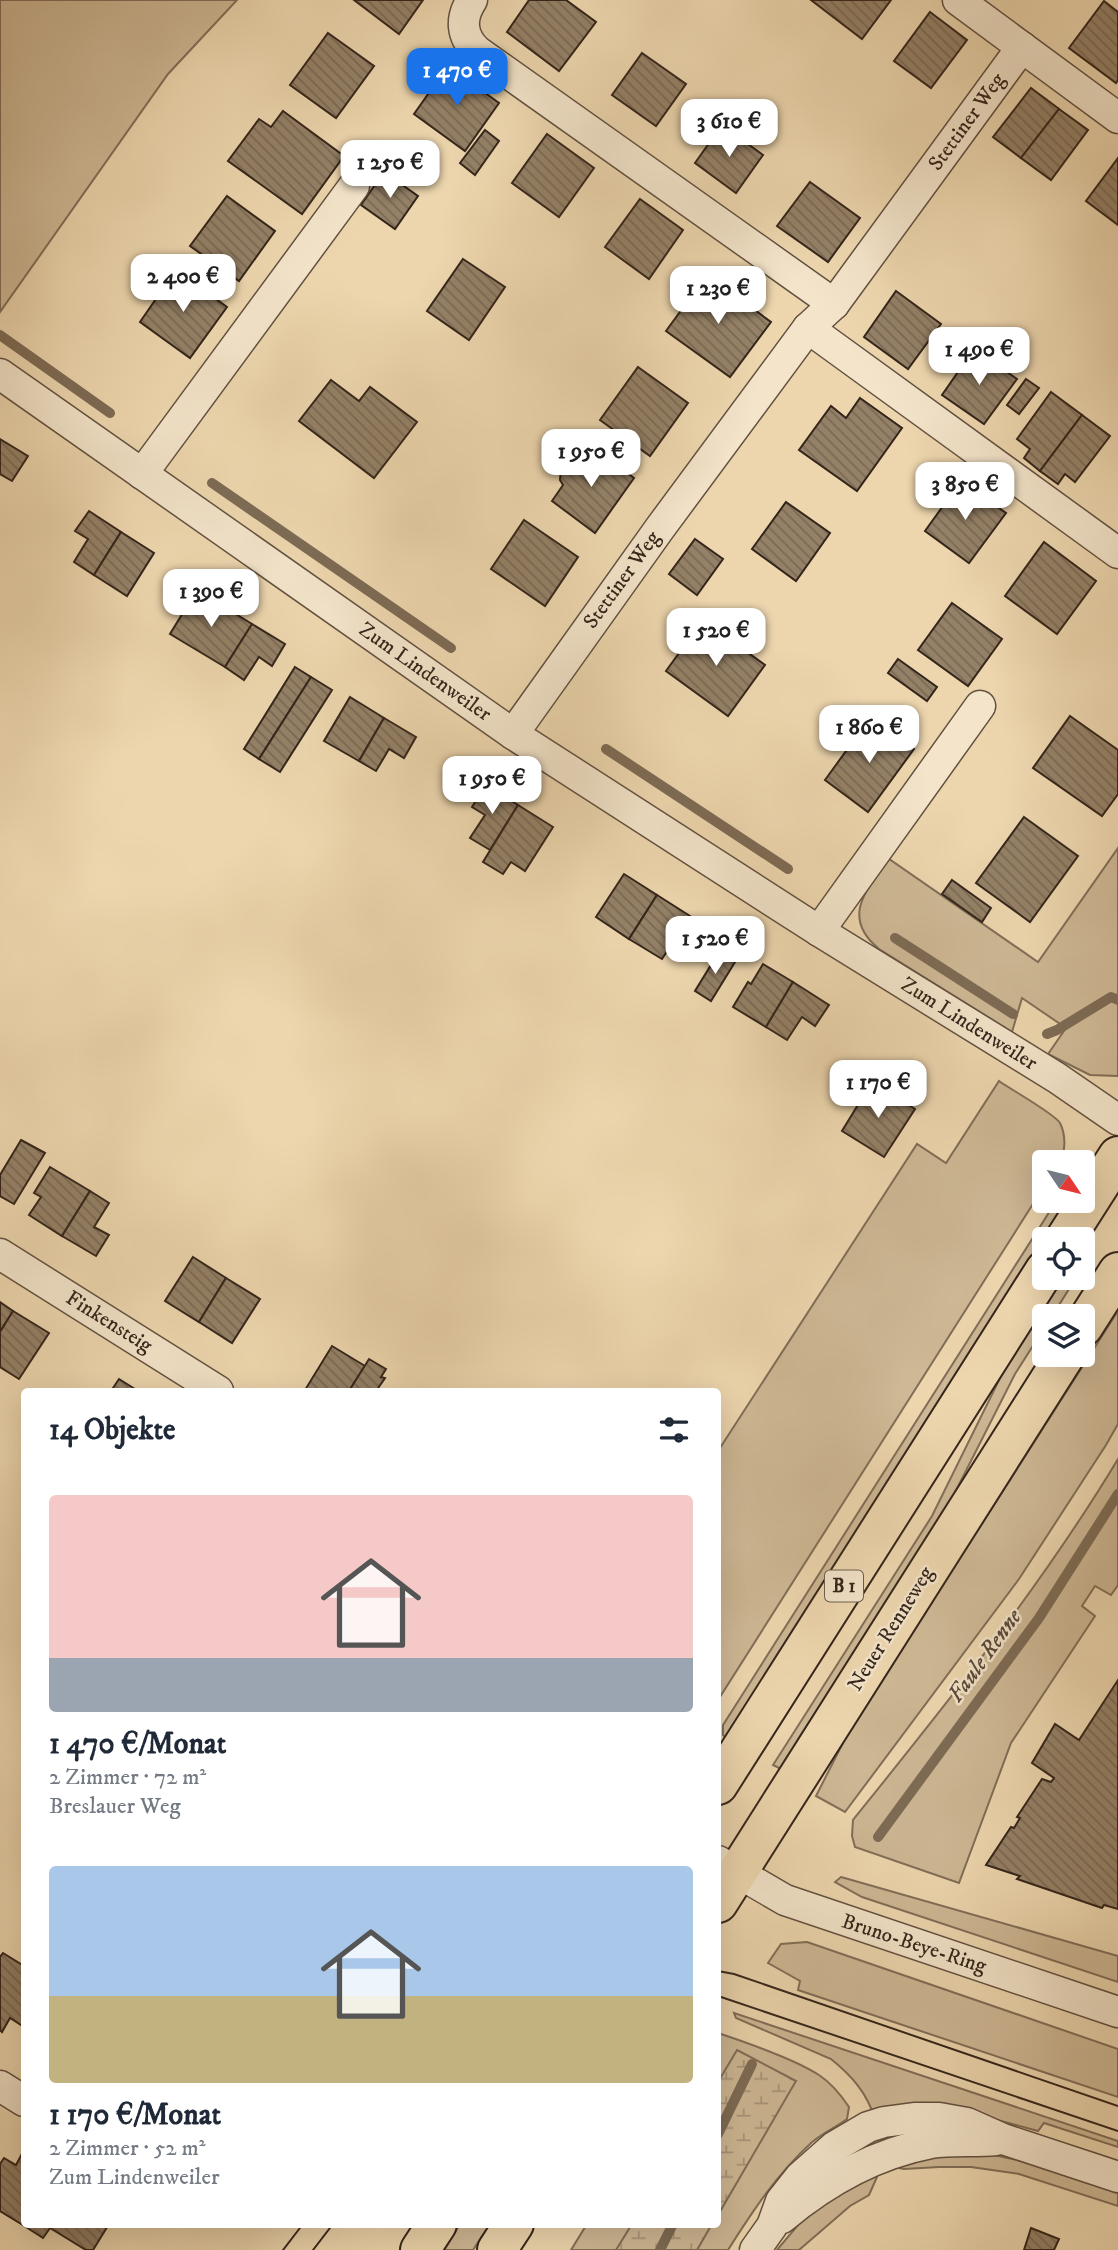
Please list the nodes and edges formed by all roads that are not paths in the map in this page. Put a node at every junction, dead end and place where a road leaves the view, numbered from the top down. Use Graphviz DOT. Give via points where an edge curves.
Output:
graph roads {
  1 [pos="472,0"];
  2 [pos="958,0"];
  3 [pos="1022,47"];
  4 [pos="1118,118"];
  5 [pos="354,186"];
  6 [pos="834,304"];
  7 [pos="808,328"];
  8 [pos="0,374"];
  9 [pos="142,474"];
  10 [pos="1118,554"];
  11 [pos="980,706"];
  12 [pos="513,734"];
  13 [pos="819,931"];
  14 [pos="1118,1120"];
  15 [pos="1118,1156"];
  16 [pos="1073,1227"];
  17 [pos="0,1254"];
  18 [pos="1118,1272"];
  19 [pos="1032,1290"];
  20 [pos="1095,1308"];
  21 [pos="1058,1367"];
  22 [pos="213,1388"];
  23 [pos="721,1780"];
  24 [pos="724,1879"];
  25 [pos="1118,2012"];
  26 [pos="0,2086"];
  27 [pos="21,2099"];
  28 [pos="1118,2177"];
  29 [pos="434,2228"];
  30 [pos="511,2228"];
  31 [pos="763,2238"];
  32 [pos="420,2250"];
  33 [pos="497,2250"];
  1 -- 6 [label="street" via="463,25 477,51"];
  2 -- 3 [label="street"];
  3 -- 4 [label="street"];
  3 -- 6 [label="street, Stettiner Weg"];
  5 -- 9 [label="street"];
  6 -- 7 [label="street, Stettiner Weg"];
  7 -- 10 [label="street"];
  7 -- 12 [label="street, Stettiner Weg"];
  8 -- 9 [label="street, Zum Lindenweiler"];
  9 -- 12 [label="street, Zum Lindenweiler"];
  11 -- 13 [label="street"];
  12 -- 13 [label="street, Zum Lindenweiler"];
  13 -- 14 [label="street, Zum Lindenweiler"];
  15 -- 16 [label="main road"];
  17 -- 22 [label="street, Finkensteig"];
  18 -- 20 [label="main road"];
  19 -- 23 [label="main road, B 1"];
  21 -- 24 [label="main road, Neuer Renneweg"];
  24 -- 25 [label="street, Bruno-Beye-Ring"];
  26 -- 27 [label="street"];
  28 -- 31 [label="street" via="1003,2139 933,2143 879,2157 847,2172 805,2199"];
  29 -- 32 [label="main road"];
  30 -- 33 [label="main road"];
}
